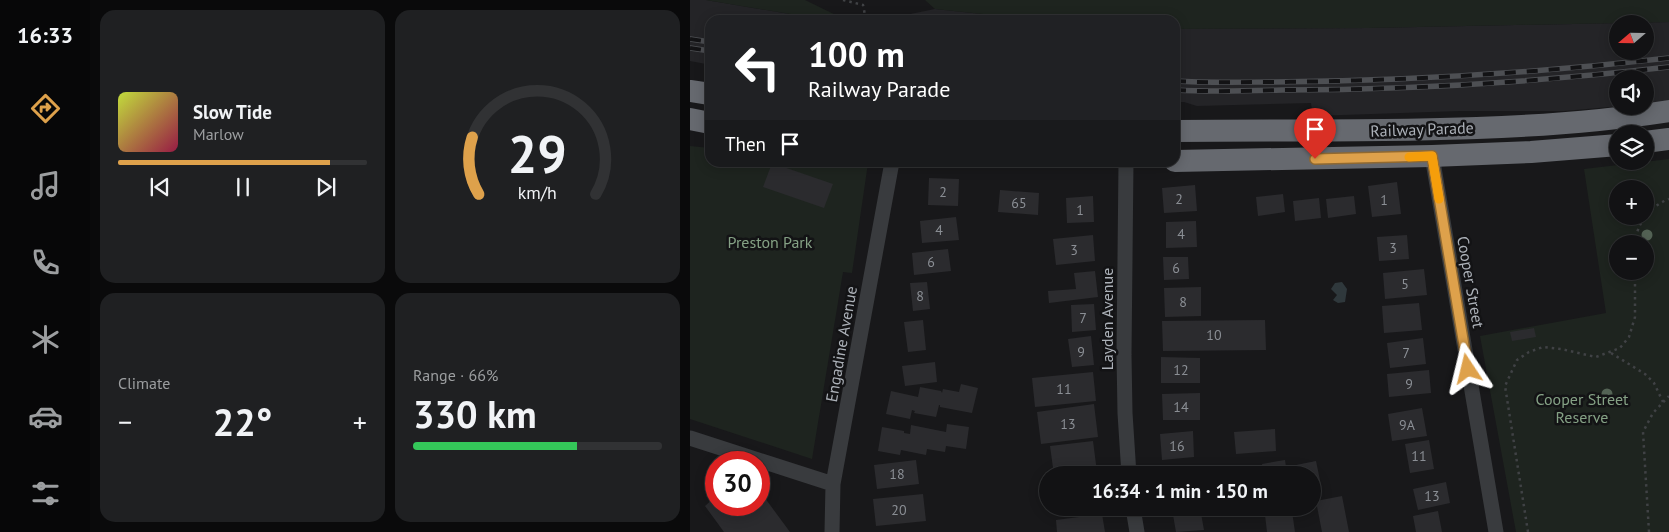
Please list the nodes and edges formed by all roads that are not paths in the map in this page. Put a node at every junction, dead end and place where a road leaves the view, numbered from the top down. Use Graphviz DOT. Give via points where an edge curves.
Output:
graph roads {
  1 [pos="690,91"];
  2 [pos="705,93"];
  3 [pos="1669,111"];
  4 [pos="690,119"];
  5 [pos="705,121"];
  6 [pos="1180,131"];
  7 [pos="1669,139"];
  8 [pos="1654,141"];
  9 [pos="1609,146"];
  10 [pos="1432,156"];
  11 [pos="1180,161"];
  12 [pos="891,167"];
  13 [pos="1126,167"];
  14 [pos="690,438"];
  15 [pos="1128,466"];
  16 [pos="833,484"];
  17 [pos="1134,516"];
  18 [pos="832,532"];
  19 [pos="1136,532"];
  20 [pos="1496,532"];
  1 -- 2 [label="highway"];
  3 -- 6 [label="highway, Railway Parade" via="1529,125"];
  4 -- 5 [label="highway"];
  7 -- 8 [label="highway"];
  9 -- 10 [label="highway, Railway Parade"];
  10 -- 11 [label="highway, Railway Parade"];
  10 -- 20 [label="street, Cooper Street"];
  12 -- 16 [label="street, Engadine Avenue"];
  13 -- 15 [label="street, Layden Avenue" via="1124,355"];
  14 -- 16 [label="street"];
  16 -- 18 [label="street, Engadine Avenue"];
  17 -- 19 [label="street"];
}
